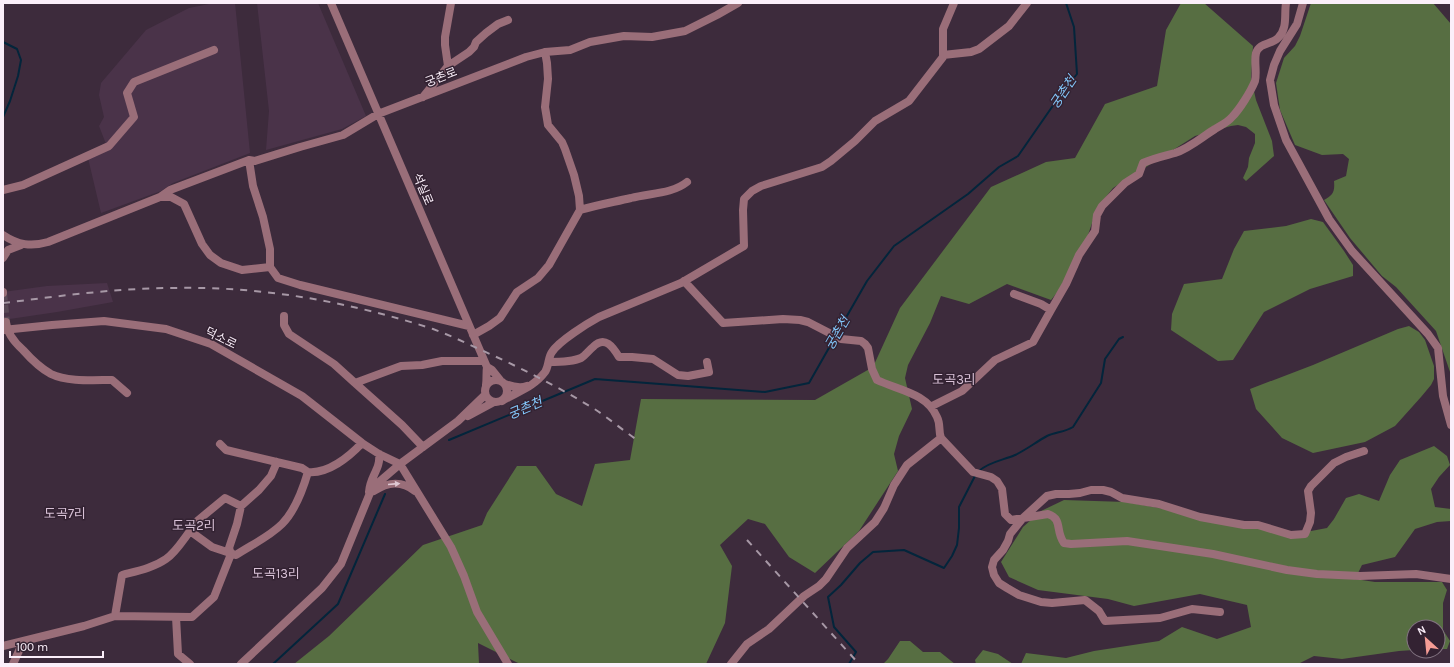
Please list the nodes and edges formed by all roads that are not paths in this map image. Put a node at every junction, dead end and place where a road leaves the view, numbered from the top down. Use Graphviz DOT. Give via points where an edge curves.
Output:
graph roads {
  1 [pos="331,3"];
  2 [pos="451,3"];
  3 [pos="738,3"];
  4 [pos="954,3"];
  5 [pos="1028,3"];
  6 [pos="1286,3"];
  7 [pos="1303,3"];
  8 [pos="508,20"];
  9 [pos="214,50"];
  10 [pos="545,52"];
  11 [pos="943,55"];
  12 [pos="448,66"];
  13 [pos="422,97"];
  14 [pos="378,114"];
  15 [pos="249,160"];
  16 [pos="687,182"];
  17 [pos="3,190"];
  18 [pos="160,197"];
  19 [pos="580,210"];
  20 [pos="5,237"];
  21 [pos="21,245"];
  22 [pos="3,246"];
  23 [pos="3,258"];
  24 [pos="270,267"];
  25 [pos="684,282"];
  26 [pos="1014,294"];
  27 [pos="1051,310"];
  28 [pos="284,316"];
  29 [pos="469,326"];
  30 [pos="5,327"];
  31 [pos="473,335"];
  32 [pos="549,362"];
  33 [pos="707,362"];
  34 [pos="486,364"];
  35 [pos="503,382"];
  36 [pos="355,383"];
  37 [pos="486,385"];
  38 [pos="532,385"];
  39 [pos="127,393"];
  40 [pos="485,395"];
  41 [pos="498,402"];
  42 [pos="932,406"];
  43 [pos="458,421"];
  44 [pos="1451,425"];
  45 [pos="941,438"];
  46 [pos="362,443"];
  47 [pos="220,444"];
  48 [pos="423,447"];
  49 [pos="1364,451"];
  50 [pos="379,454"];
  51 [pos="277,462"];
  52 [pos="400,464"];
  53 [pos="308,472"];
  54 [pos="419,494"];
  55 [pos="369,495"];
  56 [pos="241,506"];
  57 [pos="1023,518"];
  58 [pos="190,530"];
  59 [pos="231,554"];
  60 [pos="1451,579"];
  61 [pos="1220,612"];
  62 [pos="115,616"];
  63 [pos="176,618"];
  64 [pos="23,642"];
  65 [pos="3,646"];
  66 [pos="13,664"];
  67 [pos="190,664"];
  68 [pos="240,664"];
  69 [pos="508,664"];
  70 [pos="731,664"];
  1 -- 14 [label="street, 석실로"];
  2 -- 12 [label="street" via="445,37"];
  3 -- 10 [label="street, 궁촌로" via="685,32 652,37 624,36 590,42 570,50"];
  4 -- 11 [label="street" via="943,29"];
  5 -- 11 [label="street" via="1009,26 979,49"];
  6 -- 27 [label="street" via="1286,21 1281,34 1278,38 1263,44 1256,53 1254,83 1233,117 1185,148 1143,163 1139,174 1105,201 1097,215 1094,231 1079,254"];
  7 -- 44 [label="street" via="1297,24 1280,51 1270,80 1274,105 1286,140 1329,219 1352,250 1438,348 1443,396"];
  8 -- 12 [label="street" via="492,28 469,52"];
  9 -- 17 [label="street" via="134,82 127,94 134,117 109,146 23,185"];
  10 -- 13 [label="street, 궁촌로"];
  10 -- 19 [label="street" via="548,79 545,107 548,126 565,149 574,175"];
  11 -- 25 [label="street" via="909,101 875,121 831,161 822,167 752,191 744,199 744,246"];
  12 -- 13 [label="street"];
  13 -- 14 [label="street, 궁촌로"];
  14 -- 15 [label="street, 궁촌로" via="343,135 255,161"];
  14 -- 29 [label="street, 석실로"];
  15 -- 18 [label="street, 궁촌로" via="170,190"];
  15 -- 24 [label="street" via="253,186 264,217 270,249"];
  16 -- 19 [label="street" via="673,190"];
  18 -- 21 [label="street, 궁촌로" via="48,242"];
  18 -- 24 [label="street" via="171,197 184,204 202,244 210,255 221,263 242,270"];
  19 -- 31 [label="street" via="549,265 538,278 517,292 500,318"];
  20 -- 21 [label="street"];
  20 -- 22 [label="street"];
  21 -- 23 [label="street" via="8,250"];
  24 -- 29 [label="street" via="278,278 300,285"];
  25 -- 32 [label="street" via="599,317 564,340 552,352"];
  25 -- 42 [label="street" via="723,323 800,320 836,336 860,341 865,344 877,380 912,394"];
  26 -- 27 [label="street"];
  27 -- 42 [label="street" via="1033,342 995,360 962,391"];
  28 -- 36 [label="street" via="284,325 289,334 334,364"];
  29 -- 31 [label="street, 석실로"];
  30 -- 39 [label="street" via="17,345 38,366 52,375 71,379 112,380"];
  30 -- 46 [label="street, 덕소로" via="104,321 166,330 211,344 302,396"];
  31 -- 34 [label="street, 석실로"];
  32 -- 33 [label="street" via="579,358 602,342 612,345 619,358 653,359 678,375 709,372"];
  32 -- 38 [label="street" via="546,371"];
  34 -- 35 [label="street"];
  34 -- 36 [label="street" via="442,361 401,366"];
  34 -- 37 [label="street, 석실로"];
  35 -- 37 [label="street" via="492,380"];
  35 -- 38 [label="street" via="523,388"];
  35 -- 41 [label="street" via="507,391 505,398"];
  36 -- 48 [label="street"];
  37 -- 40 [label="street, 석실로"];
  38 -- 41 [label="street"];
  40 -- 41 [label="street" via="487,399"];
  40 -- 43 [label="street"];
  41 -- 43 [label="street"];
  42 -- 45 [label="street" via="940,426"];
  43 -- 48 [label="street"];
  45 -- 57 [label="street" via="977,474 997,481 1002,489 1005,514 1011,520"];
  45 -- 70 [label="street" via="907,465 875,522 847,548 826,579 769,629 747,644"];
  46 -- 50 [label="street, 덕소로"];
  46 -- 53 [label="street" via="329,468 316,473"];
  47 -- 51 [label="street" via="226,450"];
  48 -- 52 [label="street"];
  49 -- 57 [label="street" via="1334,462 1310,486 1310,522 1305,534 1301,535 1291,535 1258,525 1200,517 1159,504 1122,498 1103,490 1047,496"];
  50 -- 52 [label="street, 덕소로"];
  50 -- 55 [label="street" via="380,462 369,483"];
  51 -- 53 [label="street"];
  51 -- 56 [label="street" via="271,476"];
  52 -- 54 [label="street"];
  52 -- 55 [label="street" via="372,488"];
  53 -- 59 [label="street" via="303,488 283,524 236,555"];
  55 -- 54 [label="street, one-way" via="394,482 402,483"];
  54 -- 69 [label="street" via="451,547 477,612"];
  55 -- 68 [label="street" via="341,564 322,588"];
  56 -- 58 [label="street" via="225,498"];
  56 -- 59 [label="street" via="229,548"];
  57 -- 60 [label="street" via="1048,514 1053,516 1058,521 1060,537 1064,543 1071,544 1127,541 1317,574 1416,574"];
  57 -- 61 [label="street" via="1010,534 1008,542 994,560 992,567 999,582 1019,595 1052,603 1085,600 1099,611 1105,620 1160,618 1192,609"];
  58 -- 59 [label="street" via="212,547"];
  58 -- 62 [label="street" via="166,559 122,575"];
  59 -- 63 [label="street" via="214,597 192,617"];
  62 -- 63 [label="street"];
  62 -- 64 [label="street"];
  63 -- 67 [label="street" via="178,654"];
  64 -- 65 [label="street"];
  64 -- 66 [label="street"];
}
